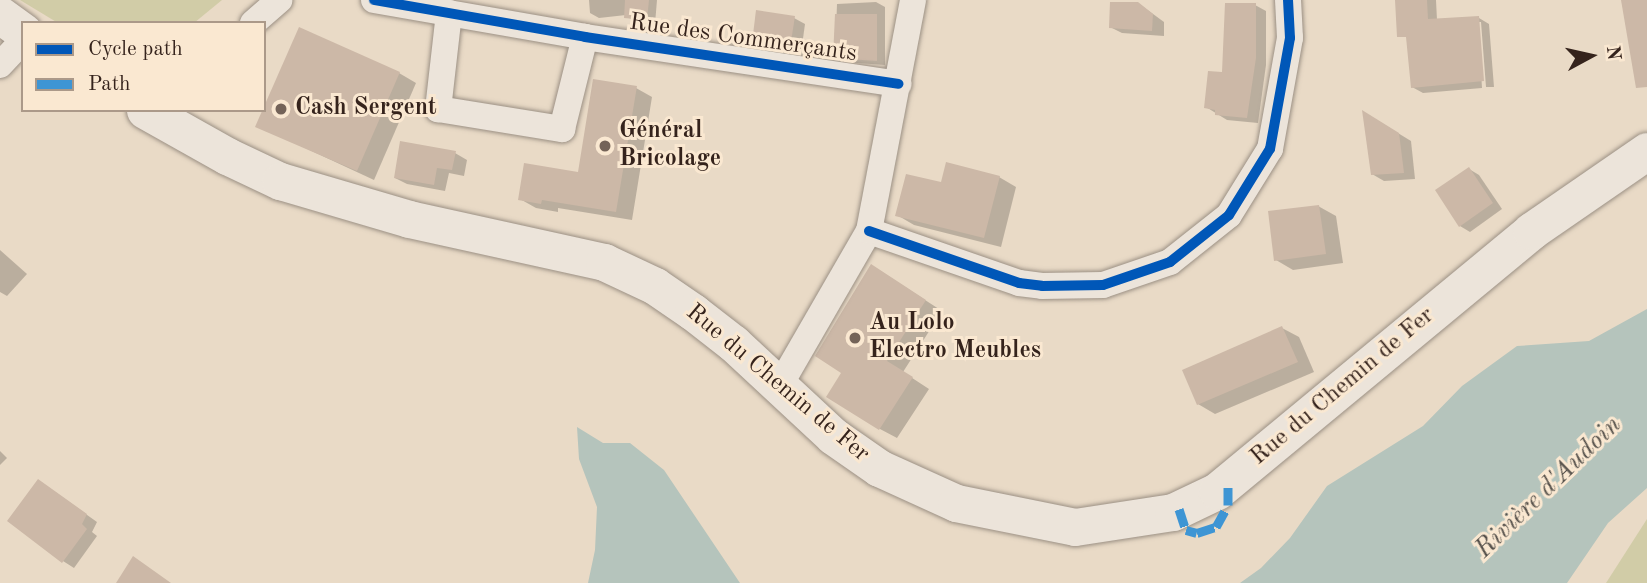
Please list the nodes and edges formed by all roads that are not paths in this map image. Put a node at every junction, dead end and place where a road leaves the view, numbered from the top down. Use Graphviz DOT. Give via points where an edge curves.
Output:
graph roads {
  1 [pos="279,0"];
  2 [pos="374,0"];
  3 [pos="913,0"];
  4 [pos="1288,0"];
  5 [pos="449,13"];
  6 [pos="0,15"];
  7 [pos="255,21"];
  8 [pos="21,31"];
  9 [pos="585,37"];
  10 [pos="21,42"];
  11 [pos="0,65"];
  12 [pos="898,83"];
  13 [pos="150,112"];
  14 [pos="1647,151"];
  15 [pos="869,231"];
  16 [pos="780,385"];
  1 -- 7 [label="street"];
  2 -- 5 [label="street, Rue des Commerçants"];
  3 -- 12 [label="street"];
  4 -- 15 [label="street" via="1290,38 1270,149 1229,215 1170,262 1103,285 1042,286"];
  5 -- 9 [label="street, Rue des Commerçants"];
  5 -- 9 [label="street" via="438,108 562,129"];
  6 -- 8 [label="main road"];
  9 -- 12 [label="street, Rue des Commerçants"];
  10 -- 11 [label="street"];
  12 -- 15 [label="street"];
  13 -- 16 [label="main road, Rue du Chemin de Fer" via="281,181 409,219 604,262 655,286 693,312"];
  14 -- 16 [label="main road, Rue du Chemin de Fer" via="1531,231 1217,491 1173,512 1075,527 956,503 878,468 833,436"];
  15 -- 16 [label="street"];
}
